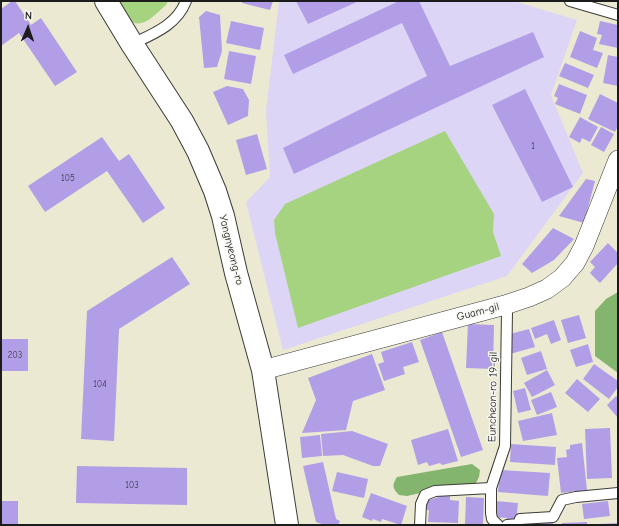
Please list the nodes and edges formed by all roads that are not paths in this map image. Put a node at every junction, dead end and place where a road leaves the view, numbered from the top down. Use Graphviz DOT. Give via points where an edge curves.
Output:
graph roads {
  1 [pos="106,1"];
  2 [pos="186,1"];
  3 [pos="570,1"];
  4 [pos="618,15"];
  5 [pos="132,44"];
  6 [pos="618,160"];
  7 [pos="505,305"];
  8 [pos="263,370"];
  9 [pos="490,488"];
  10 [pos="618,493"];
  11 [pos="286,525"];
  12 [pos="420,525"];
  13 [pos="498,525"];
  14 [pos="507,525"];
  1 -- 5 [label="main road, Yangnyeong-ro"];
  2 -- 5 [label="lane" via="183,10 168,26"];
  3 -- 4 [label="lane"];
  5 -- 8 [label="main road, Yangnyeong-ro" via="182,121 215,191 224,216 236,273"];
  6 -- 7 [label="street, Guam-gil" via="575,263 551,286"];
  7 -- 8 [label="street, Guam-gil"];
  7 -- 9 [label="lane, Euncheon-ro 19-gil" via="507,311 504,446"];
  8 -- 11 [label="main road, Yangnyeong-ro"];
  9 -- 12 [label="lane" via="435,491 425,495 421,504"];
  9 -- 13 [label="lane, Euncheon-ro 19-gil" via="492,520"];
  10 -- 14 [label="lane" via="562,500 554,517 520,519 518,524"];
}
